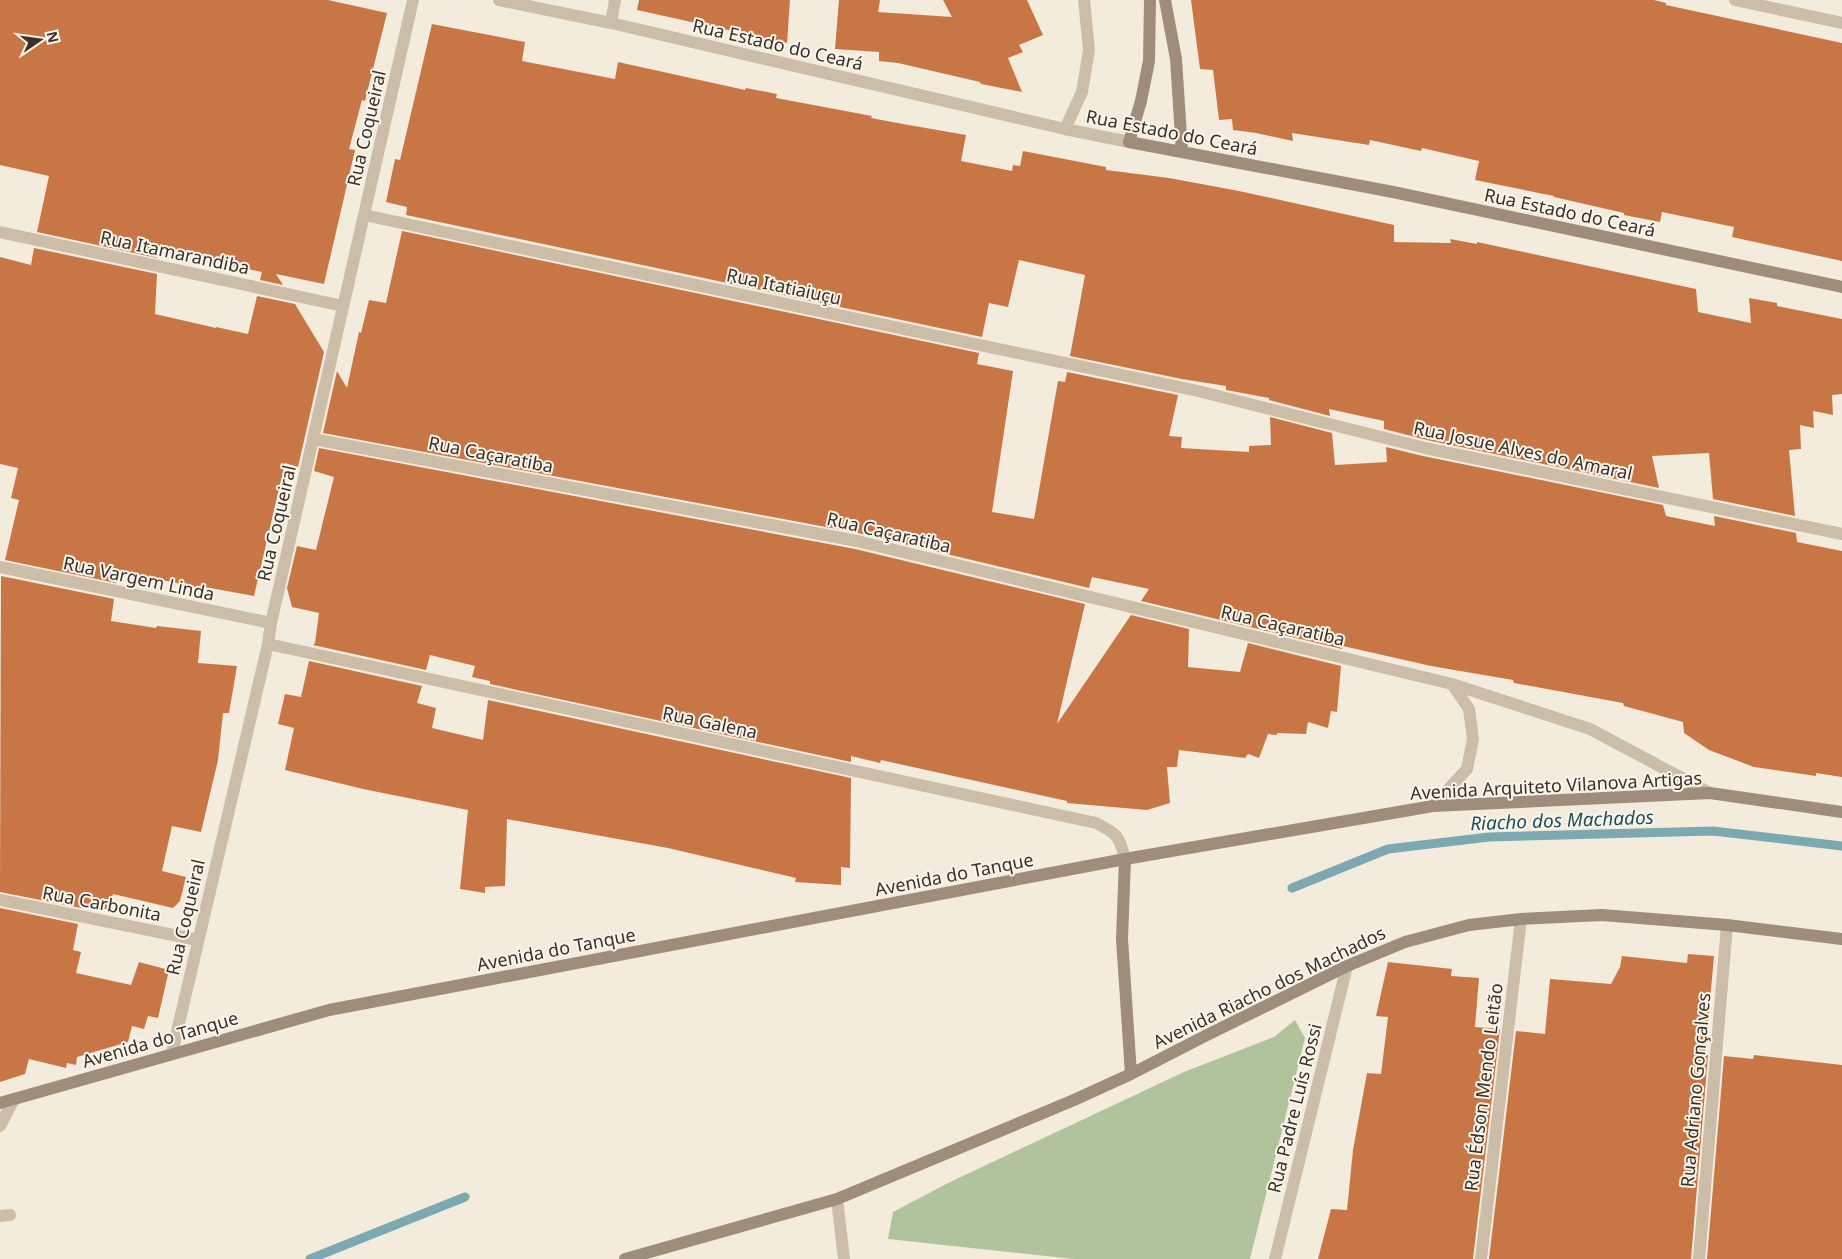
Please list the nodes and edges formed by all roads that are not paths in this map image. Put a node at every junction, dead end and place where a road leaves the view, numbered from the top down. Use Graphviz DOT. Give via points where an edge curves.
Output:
graph roads {
  1 [pos="413,0"];
  2 [pos="499,0"];
  3 [pos="615,0"];
  4 [pos="1084,0"];
  5 [pos="1150,0"];
  6 [pos="1165,0"];
  7 [pos="1735,0"];
  8 [pos="611,23"];
  9 [pos="1842,23"];
  10 [pos="1065,129"];
  11 [pos="1129,142"];
  12 [pos="1182,152"];
  13 [pos="364,215"];
  14 [pos="0,232"];
  15 [pos="1842,287"];
  16 [pos="343,306"];
  17 [pos="1198,391"];
  18 [pos="313,438"];
  19 [pos="1842,534"];
  20 [pos="0,566"];
  21 [pos="271,623"];
  22 [pos="268,644"];
  23 [pos="1452,684"];
  24 [pos="1710,793"];
  25 [pos="1433,806"];
  26 [pos="1842,812"];
  27 [pos="1125,859"];
  28 [pos="0,900"];
  29 [pos="1521,919"];
  30 [pos="1727,925"];
  31 [pos="1842,939"];
  32 [pos="198,940"];
  33 [pos="1347,966"];
  34 [pos="172,1053"];
  35 [pos="1131,1074"];
  36 [pos="14,1099"];
  37 [pos="0,1103"];
  38 [pos="0,1126"];
  39 [pos="837,1199"];
  40 [pos="625,1259"];
  41 [pos="844,1259"];
  42 [pos="1275,1259"];
  43 [pos="1481,1259"];
  44 [pos="1698,1259"];
  1 -- 13 [label="street, Rua Coqueiral"];
  2 -- 8 [label="street, Rua Estado do Ceará"];
  3 -- 8 [label="street"];
  4 -- 10 [label="street" via="1089,50 1082,92"];
  5 -- 11 [label="main road" via="1148,61"];
  6 -- 12 [label="main road" via="1176,60"];
  7 -- 9 [label="street"];
  8 -- 10 [label="street, Rua Estado do Ceará"];
  10 -- 11 [label="street, Rua Estado do Ceará"];
  11 -- 12 [label="main road, Rua Estado do Ceará"];
  12 -- 15 [label="main road, Rua Estado do Ceará" via="1393,192"];
  13 -- 16 [label="street, Rua Coqueiral"];
  13 -- 17 [label="street, Rua Itatiaiuçu"];
  14 -- 16 [label="street, Rua Itamarandiba"];
  16 -- 18 [label="street, Rua Coqueiral"];
  17 -- 19 [label="street, Rua Josue Alves do Amaral" via="1425,448"];
  18 -- 21 [label="street, Rua Coqueiral"];
  18 -- 23 [label="street, Rua Caçaratiba" via="858,541"];
  20 -- 21 [label="street, Rua Vargem Linda"];
  21 -- 22 [label="street, Rua Coqueiral"];
  22 -- 27 [label="street, Rua Galena" via="1096,823 1113,832 1122,846"];
  22 -- 32 [label="street, Rua Coqueiral"];
  23 -- 24 [label="street, Rua Caçaratiba" via="1590,729"];
  23 -- 25 [label="street" via="1468,709 1473,739 1467,769"];
  24 -- 25 [label="main road, Avenida Arquiteto Vilanova Artigas"];
  24 -- 26 [label="main road, Avenida Arquiteto Vilanova Artigas"];
  25 -- 27 [label="main road, Avenida Arquiteto Vilanova Artigas"];
  27 -- 34 [label="main road, Avenida do Tanque" via="329,1010"];
  27 -- 35 [label="main road, Avenida Riacho dos Machados" via="1122,939"];
  28 -- 32 [label="street, Rua Carbonita"];
  29 -- 30 [label="main road, Avenida Riacho dos Machados" via="1602,915"];
  29 -- 33 [label="main road, Avenida Riacho dos Machados" via="1469,925 1405,942"];
  29 -- 43 [label="street, Rua Édson Mendo Leitão"];
  30 -- 31 [label="main road, Avenida Riacho dos Machados"];
  30 -- 44 [label="street, Rua Adriano Gonçalves"];
  32 -- 34 [label="street, Rua Coqueiral"];
  33 -- 35 [label="main road, Avenida Riacho dos Machados"];
  33 -- 42 [label="street, Rua Padre Luís Rossi"];
  34 -- 36 [label="main road, Avenida do Tanque"];
  35 -- 39 [label="main road, Avenida Riacho dos Machados"];
  36 -- 37 [label="main road, Avenida do Tanque"];
  36 -- 38 [label="street"];
  39 -- 40 [label="main road, Avenida Riacho dos Machados"];
  39 -- 41 [label="street"];
}
